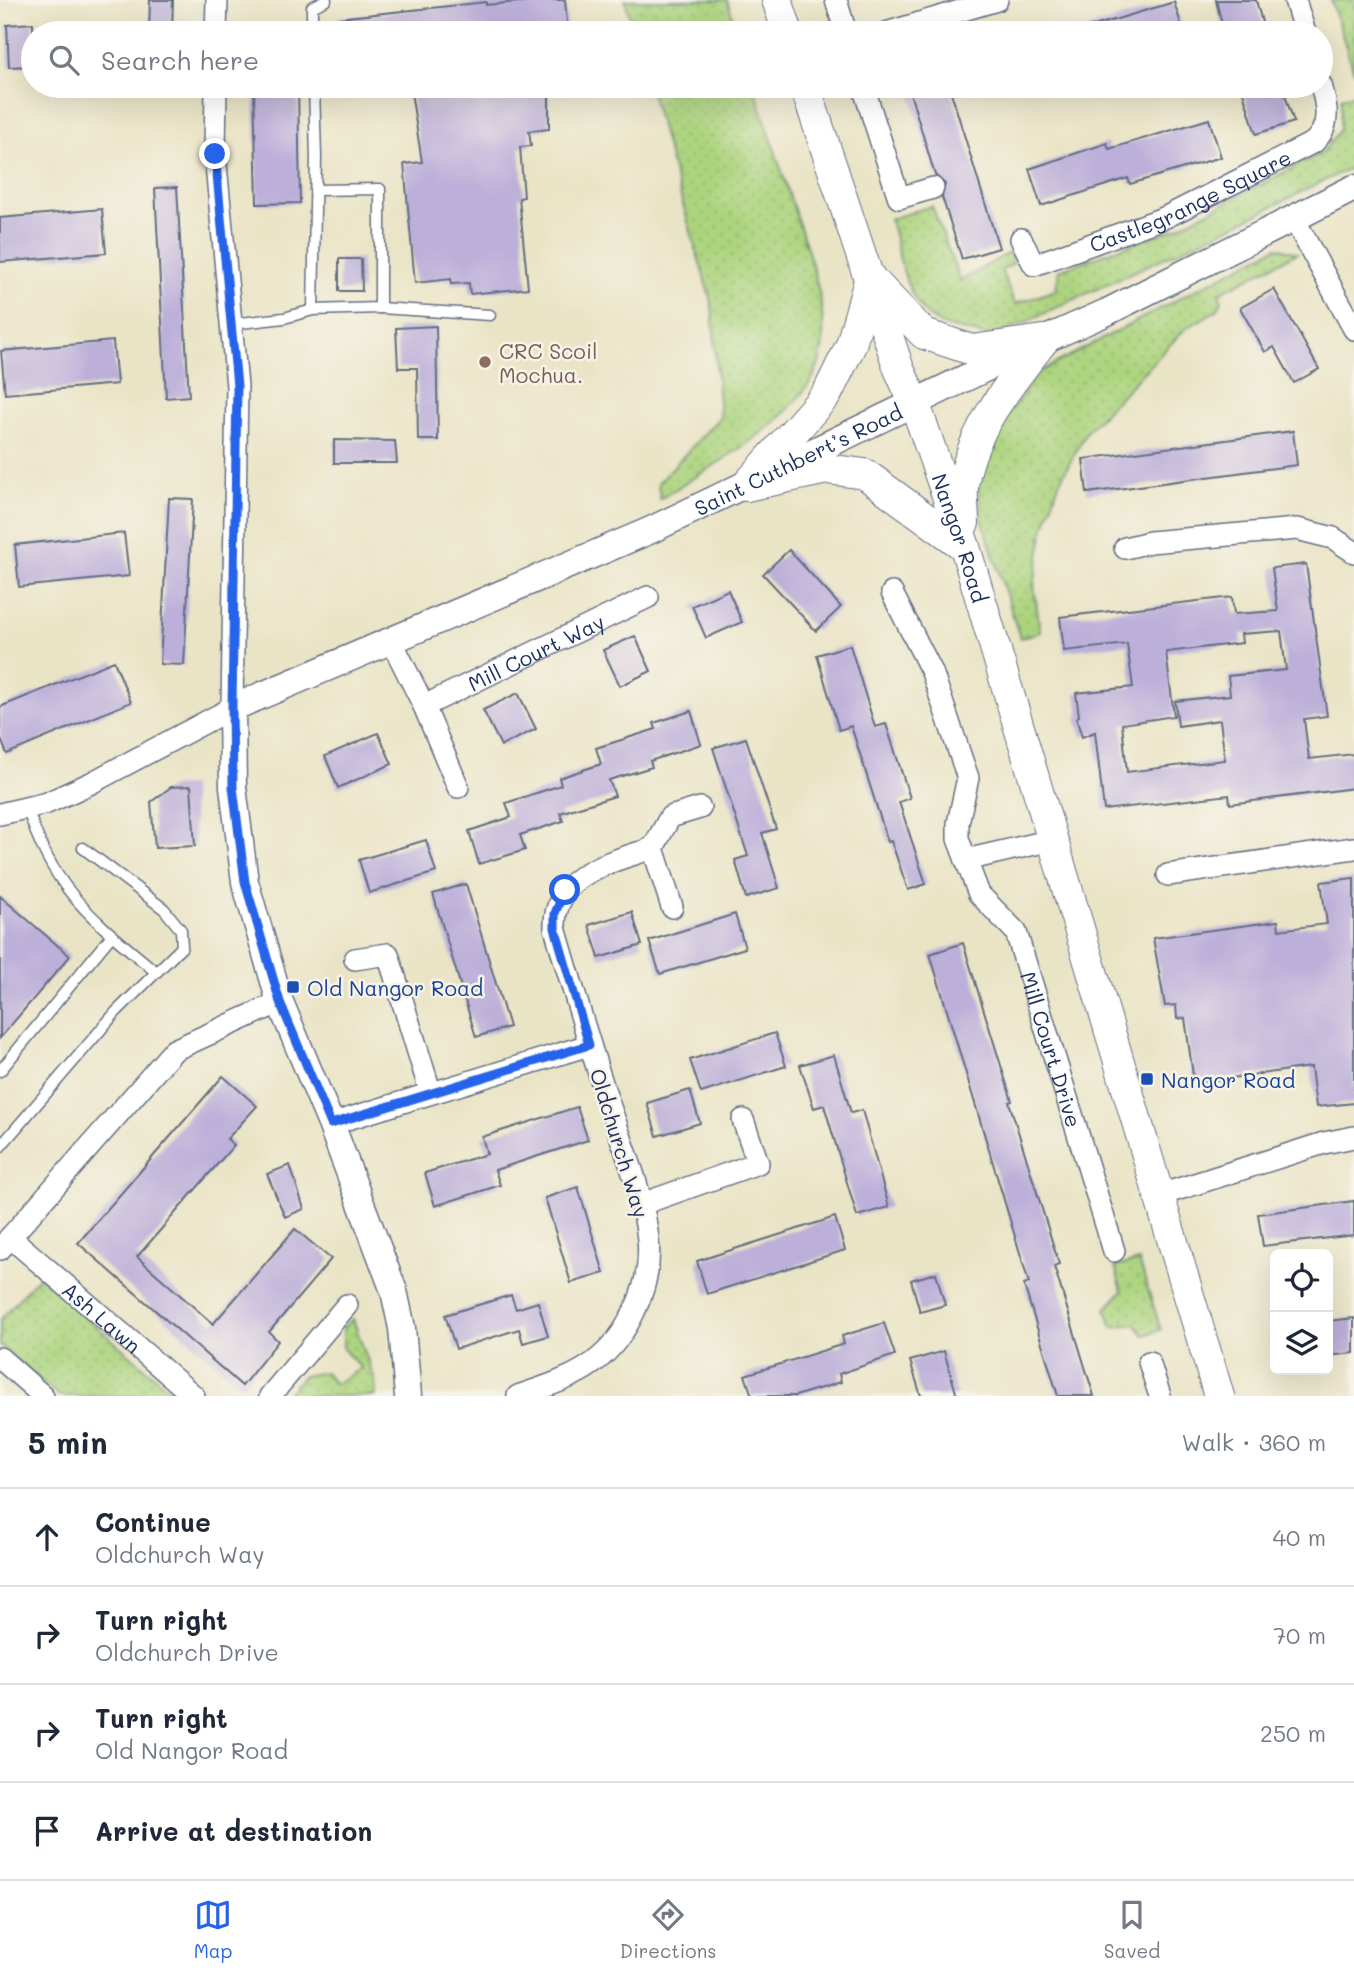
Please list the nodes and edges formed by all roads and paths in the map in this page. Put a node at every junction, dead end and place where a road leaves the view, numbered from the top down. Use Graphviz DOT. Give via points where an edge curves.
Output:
graph roads {
  1 [pos="217,0"];
  2 [pos="326,0"];
  3 [pos="777,0"];
  4 [pos="836,0"];
  5 [pos="997,0"];
  6 [pos="1295,0"];
  7 [pos="216,21"];
  8 [pos="312,21"];
  9 [pos="784,21"];
  10 [pos="842,21"];
  11 [pos="926,21"];
  12 [pos="1301,21"];
  13 [pos="216,98"];
  14 [pos="314,98"];
  15 [pos="809,98"];
  16 [pos="867,98"];
  17 [pos="1325,98"];
  18 [pos="933,188"];
  19 [pos="1354,188"];
  20 [pos="315,190"];
  21 [pos="1293,217"];
  22 [pos="1021,239"];
  23 [pos="870,277"];
  24 [pos="380,307"];
  25 [pos="313,310"];
  26 [pos="490,315"];
  27 [pos="232,324"];
  28 [pos="1354,329"];
  29 [pos="1044,340"];
  30 [pos="915,404"];
  31 [pos="746,486"];
  32 [pos="965,547"];
  33 [pos="1125,548"];
  34 [pos="1354,552"];
  35 [pos="892,593"];
  36 [pos="648,597"];
  37 [pos="391,640"];
  38 [pos="424,706"];
  39 [pos="232,708"];
  40 [pos="458,786"];
  41 [pos="27,807"];
  42 [pos="699,808"];
  43 [pos="0,814"];
  44 [pos="1052,840"];
  45 [pos="83,848"];
  46 [pos="653,848"];
  47 [pos="1354,848"];
  48 [pos="966,860"];
  49 [pos="1168,875"];
  50 [pos="672,907"];
  51 [pos="112,935"];
  52 [pos="355,959"];
  53 [pos="156,972"];
  54 [pos="280,1002"];
  55 [pos="589,1045"];
  56 [pos="0,1071"];
  57 [pos="430,1091"];
  58 [pos="743,1121"];
  59 [pos="331,1124"];
  60 [pos="1354,1137"];
  61 [pos="0,1147"];
  62 [pos="1157,1196"];
  63 [pos="642,1204"];
  64 [pos="5,1243"];
  65 [pos="1114,1251"];
  66 [pos="347,1305"];
  67 [pos="0,1358"];
  68 [pos="1149,1362"];
  69 [pos="43,1396"];
  70 [pos="194,1396"];
  71 [pos="270,1396"];
  72 [pos="408,1396"];
  73 [pos="517,1396"];
  74 [pos="1160,1396"];
  75 [pos="1219,1396"];
  1 -- 7 [label="street"];
  2 -- 8 [label="lane" via="312,7"];
  3 -- 9 [label="main road"];
  4 -- 10 [label="street"];
  5 -- 11 [label="street"];
  6 -- 12 [label="street"];
  13 -- 27 [label="street" via="215,154"];
  14 -- 20 [label="lane"];
  15 -- 23 [label="main road, Nangor Road"];
  16 -- 18 [label="street" via="899,198"];
  17 -- 22 [label="street, Castlegrange Square" via="1328,108 1322,134 1314,142 1166,217 1034,265"];
  19 -- 21 [label="street, Saint Cuthbert’s Road"];
  20 -- 24 [label="lane" via="380,189"];
  20 -- 25 [label="lane"];
  21 -- 28 [label="street"];
  21 -- 29 [label="street, Saint Cuthbert’s Road"];
  23 -- 29 [label="main road" via="924,334 972,350"];
  23 -- 30 [label="main road, Nangor Road"];
  23 -- 31 [label="main road" via="850,345 827,394"];
  24 -- 25 [label="lane"];
  24 -- 26 [label="lane"];
  25 -- 27 [label="lane"];
  27 -- 39 [label="street" via="237,400"];
  29 -- 30 [label="street, Saint Cuthbert’s Road"];
  29 -- 32 [label="main road" via="1005,390 981,431 963,481"];
  30 -- 31 [label="street, Saint Cuthbert’s Road"];
  30 -- 32 [label="main road, Nangor Road"];
  31 -- 32 [label="main road" via="827,469 864,474"];
  31 -- 37 [label="street, Saint Cuthbert’s Road"];
  32 -- 44 [label="main road, Nangor Road"];
  33 -- 34 [label="street" via="1297,529 1333,538"];
  35 -- 48 [label="street, Mill Court Drive" via="932,672 968,778 958,823"];
  36 -- 38 [label="street, Mill Court Way"];
  37 -- 38 [label="street"];
  37 -- 39 [label="street, Saint Cuthbert’s Road"];
  38 -- 40 [label="street"];
  39 -- 41 [label="street" via="92,783"];
  39 -- 54 [label="street" via="233,787 245,882"];
  41 -- 43 [label="street"];
  41 -- 51 [label="lane" via="50,865 79,906"];
  42 -- 46 [label="street" via="670,817"];
  44 -- 48 [label="street"];
  44 -- 62 [label="main road, Nangor Road"];
  45 -- 53 [label="lane" via="164,909 181,930 183,947"];
  46 -- 50 [label="street"];
  46 -- 55 [label="street, Oldchurch Way" via="586,871 565,890 555,913 555,928"];
  47 -- 49 [label="street"];
  48 -- 65 [label="street, Mill Court Drive" via="979,894 1016,932"];
  51 -- 53 [label="lane"];
  51 -- 56 [label="lane"];
  52 -- 57 [label="street" via="388,954"];
  53 -- 61 [label="lane"];
  54 -- 59 [label="street"];
  54 -- 64 [label="street" via="174,1050"];
  55 -- 57 [label="street"];
  55 -- 63 [label="street, Oldchurch Way"];
  57 -- 59 [label="street"];
  58 -- 63 [label="street" via="758,1163"];
  59 -- 72 [label="street" via="394,1291"];
  60 -- 62 [label="street"];
  62 -- 75 [label="main road, Nangor Road"];
  63 -- 73 [label="street, Oldchurch Way" via="649,1242 642,1295 621,1335 588,1367"];
  64 -- 70 [label="street, Ash Lawn"];
  66 -- 71 [label="street"];
  67 -- 69 [label="street"];
  68 -- 74 [label="street"];
}
